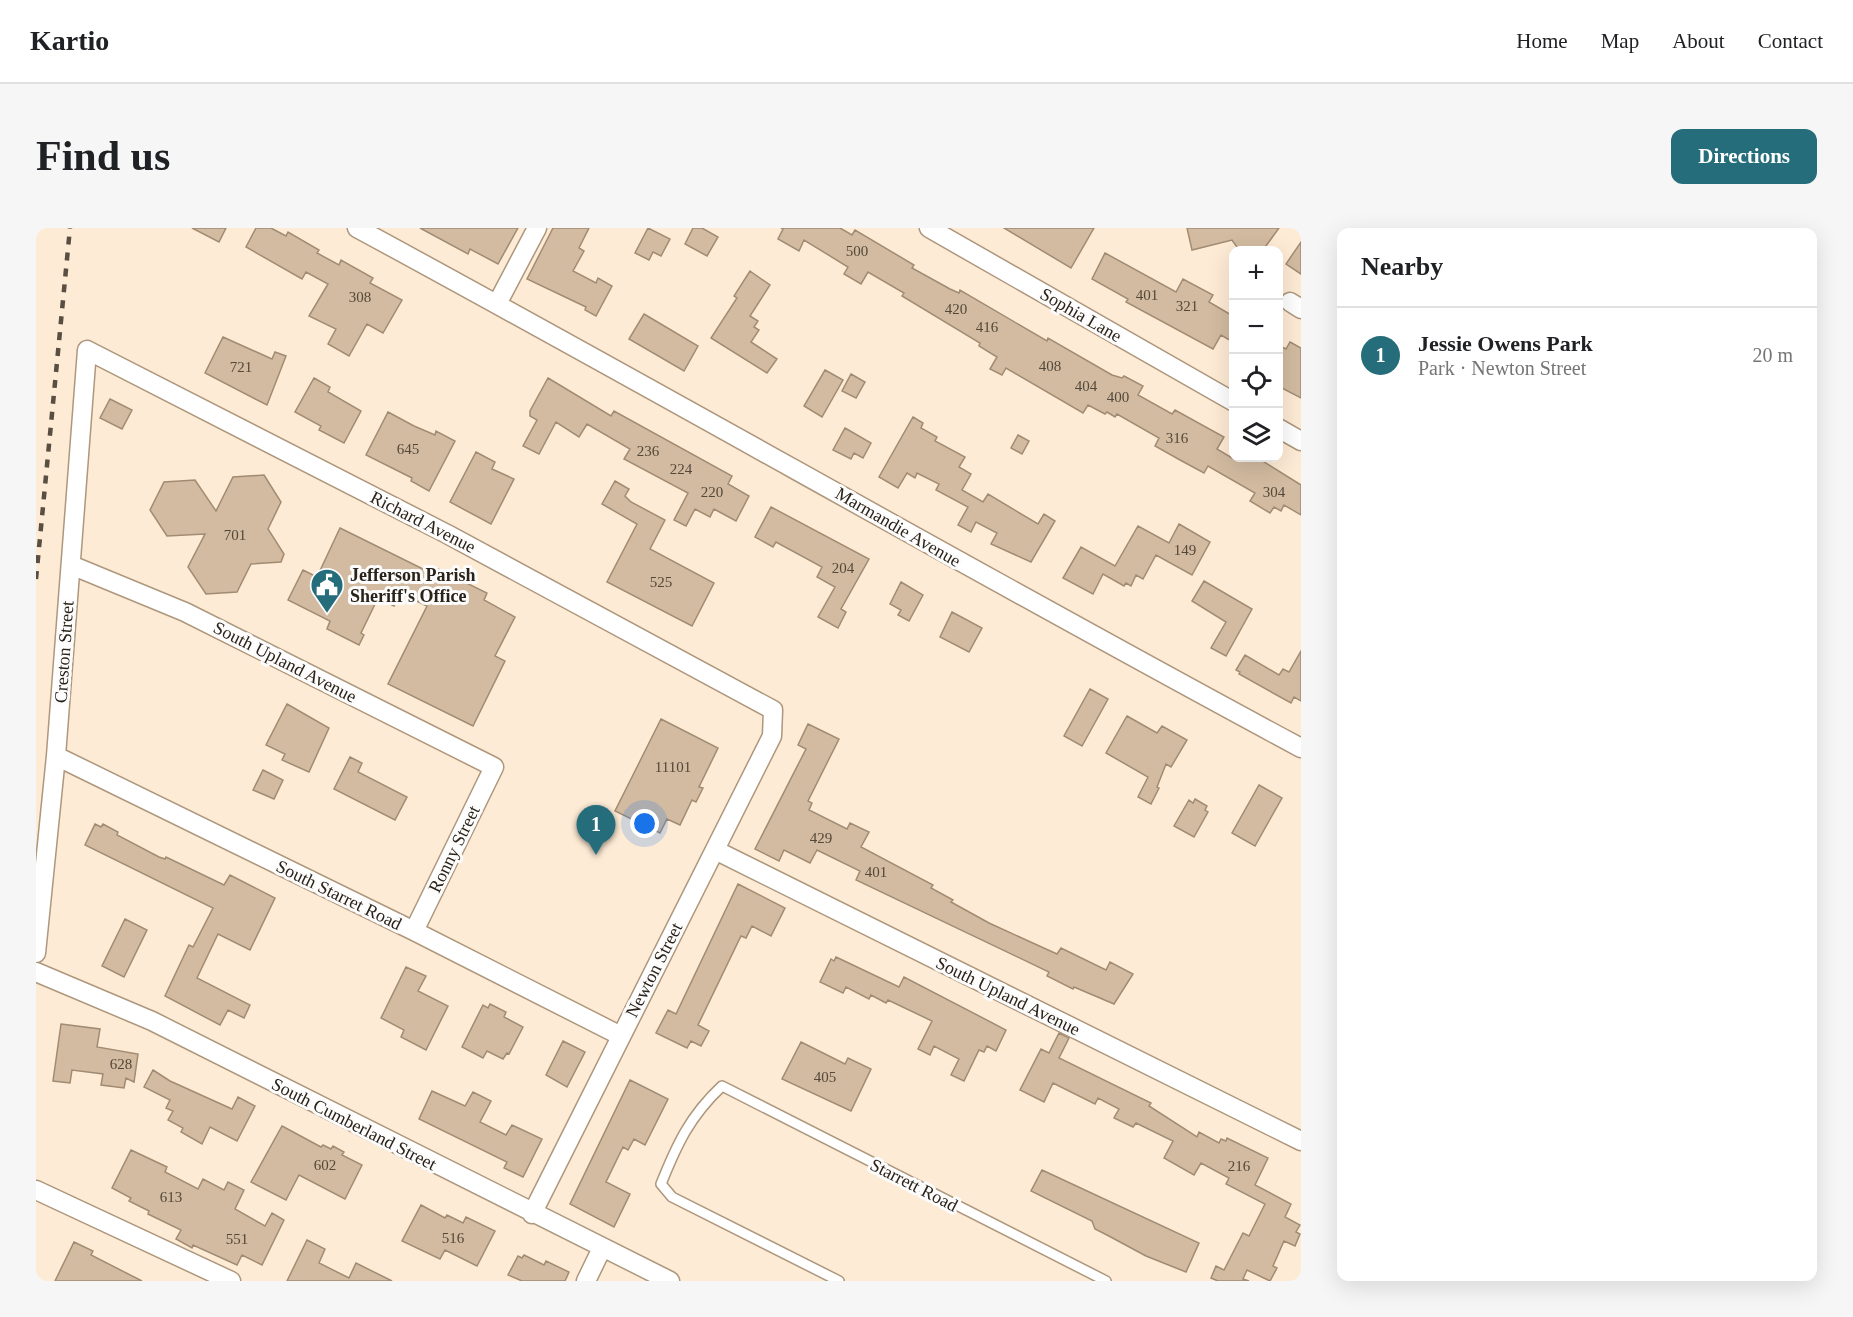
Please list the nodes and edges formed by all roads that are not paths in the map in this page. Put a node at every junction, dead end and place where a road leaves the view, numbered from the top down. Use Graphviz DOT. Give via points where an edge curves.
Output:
graph roads {
  1 [pos="357,228"];
  2 [pos="537,228"];
  3 [pos="928,228"];
  4 [pos="496,304"];
  5 [pos="87,350"];
  6 [pos="1229,400"];
  7 [pos="1283,431"];
  8 [pos="1301,441"];
  9 [pos="71,565"];
  10 [pos="773,725"];
  11 [pos="1301,748"];
  12 [pos="56,756"];
  13 [pos="494,767"];
  14 [pos="715,850"];
  15 [pos="414,931"];
  16 [pos="36,953"];
  17 [pos="36,972"];
  18 [pos="621,1036"];
  19 [pos="1301,1141"];
  20 [pos="36,1190"];
  21 [pos="532,1214"];
  22 [pos="602,1248"];
  23 [pos="231,1281"];
  24 [pos="586,1281"];
  25 [pos="670,1281"];
  26 [pos="839,1281"];
  27 [pos="1106,1281"];
  1 -- 4 [label="street, Marmandie Avenue"];
  2 -- 4 [label="street"];
  3 -- 6 [label="street, Sophia Lane"];
  4 -- 11 [label="street, Marmandie Avenue" via="1066,622"];
  5 -- 9 [label="street, Creston Street"];
  5 -- 10 [label="street, Richard Avenue" via="447,534 773,710"];
  7 -- 8 [label="street"];
  9 -- 12 [label="street, Creston Street"];
  9 -- 13 [label="street, South Upland Avenue" via="185,612"];
  10 -- 14 [label="street, Newton Street" via="772,736"];
  12 -- 15 [label="street, South Starret Road"];
  12 -- 16 [label="street, Creston Street"];
  13 -- 15 [label="street, Ronny Street"];
  14 -- 18 [label="street, Newton Street"];
  14 -- 19 [label="street, South Upland Avenue"];
  15 -- 18 [label="street, South Starret Road"];
  17 -- 21 [label="street, South Cumberland Street" via="152,1021"];
  18 -- 21 [label="street, Newton Street"];
  20 -- 23 [label="street"];
  21 -- 22 [label="street, South Cumberland Street"];
  22 -- 24 [label="street"];
  22 -- 25 [label="street, South Cumberland Street"];
  26 -- 27 [label="lane, Starrett Road" via="672,1197 661,1184 684,1132 701,1106 722,1086"];
}
